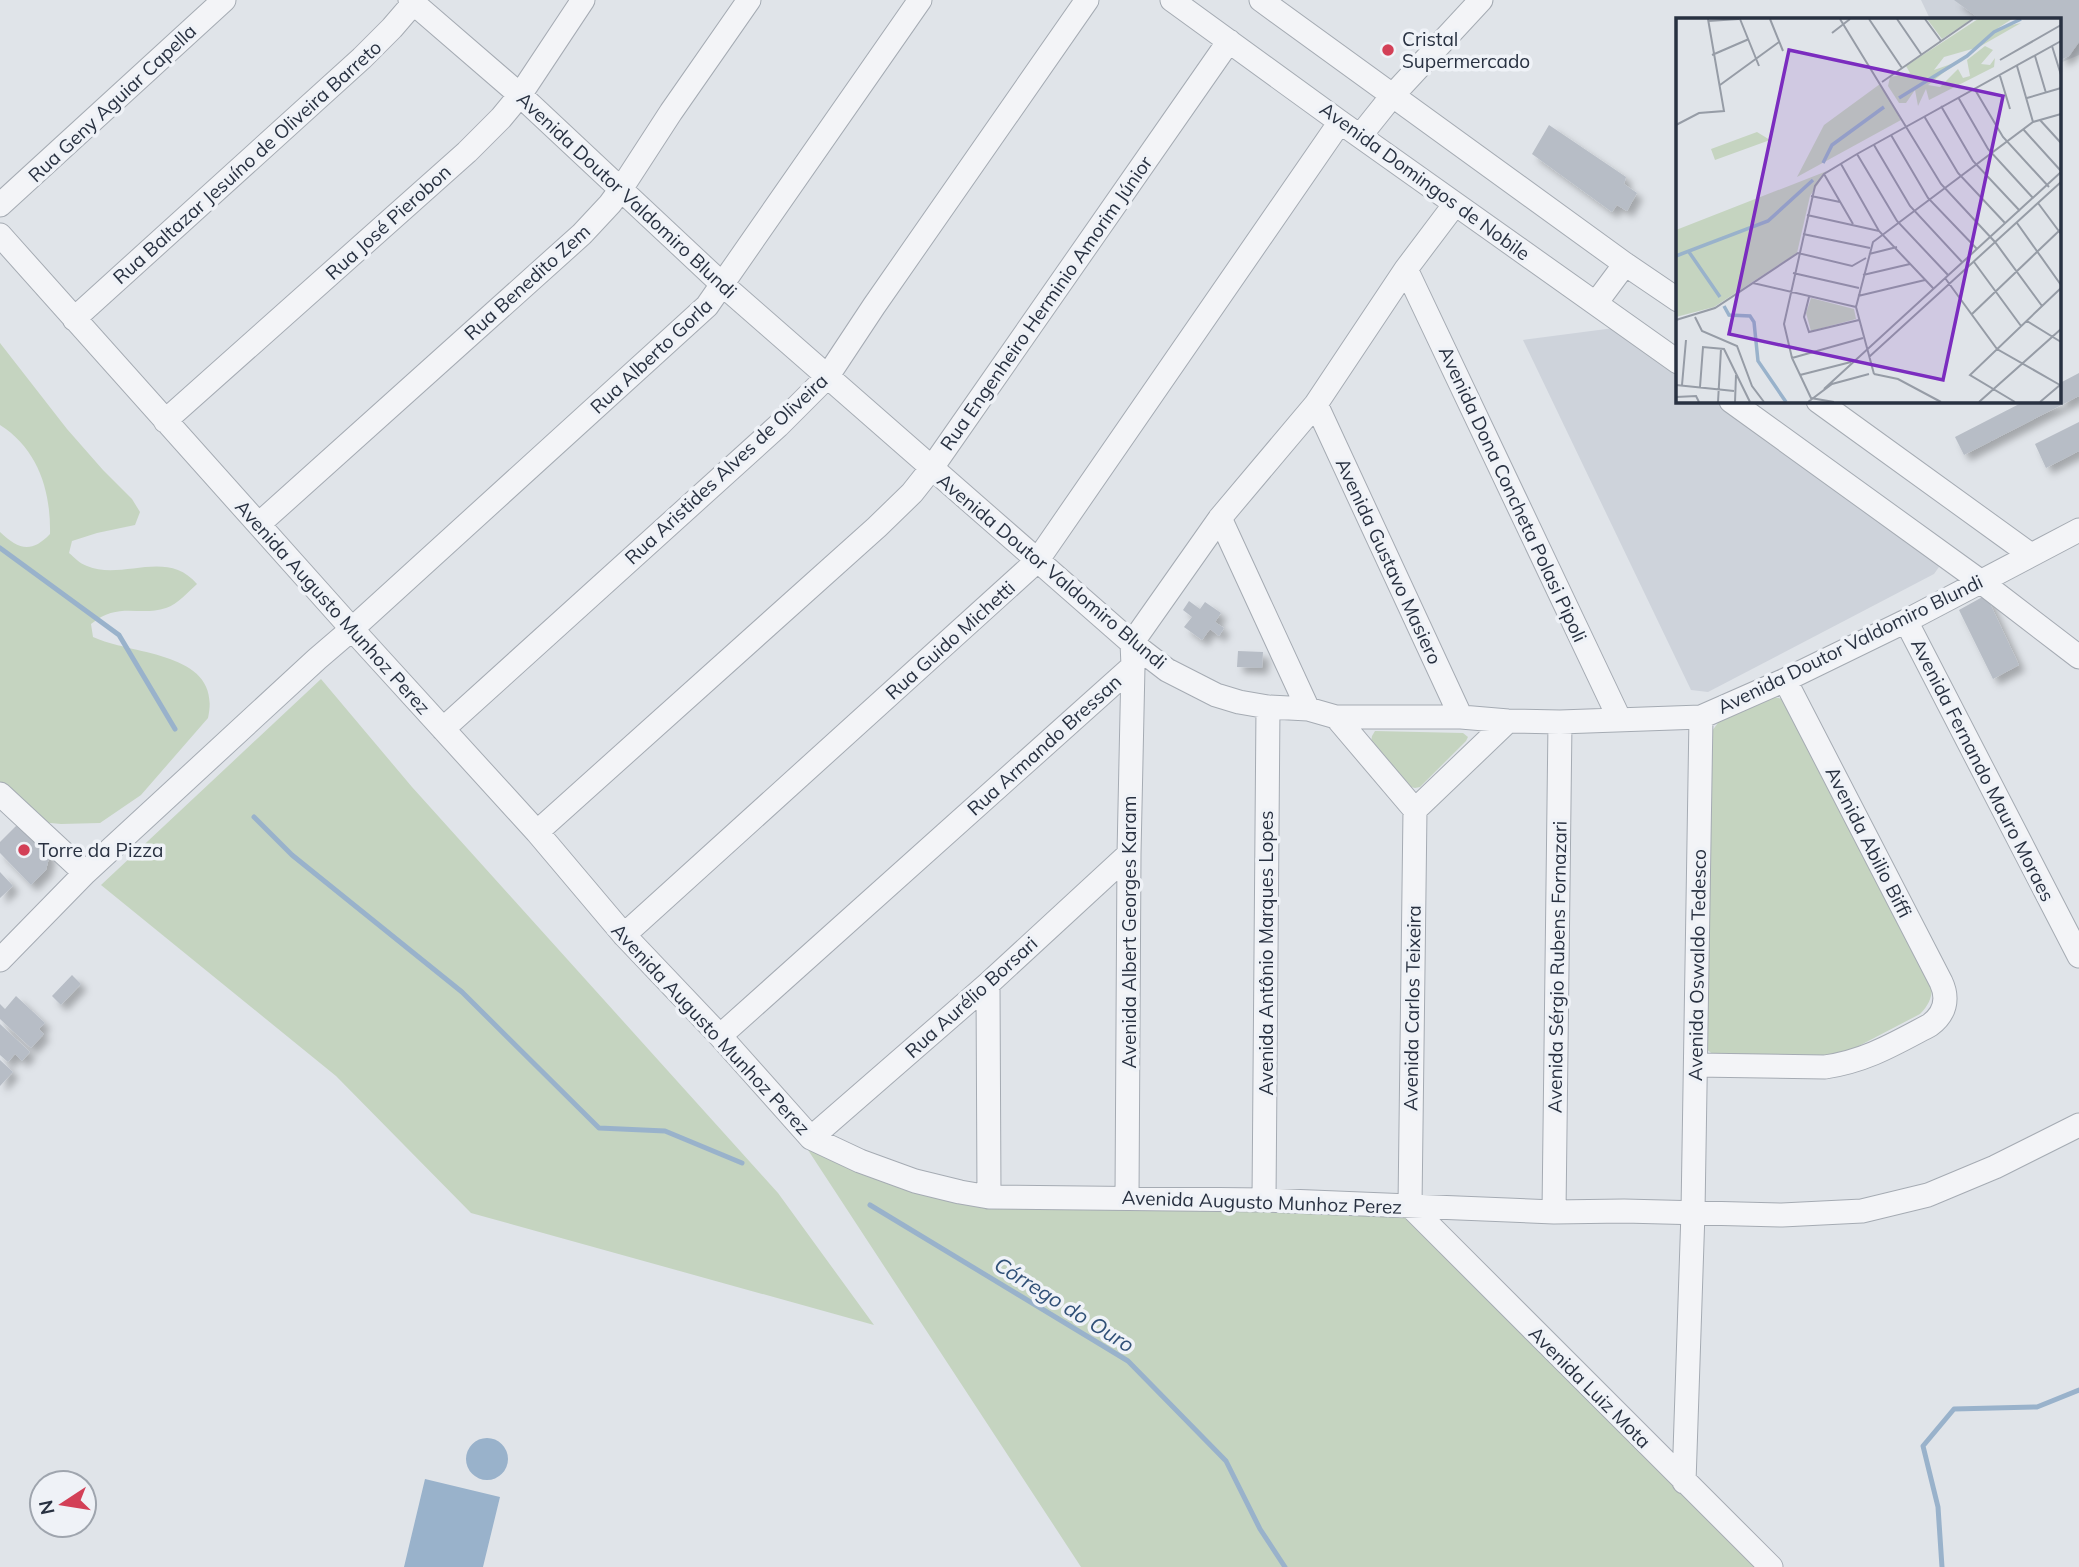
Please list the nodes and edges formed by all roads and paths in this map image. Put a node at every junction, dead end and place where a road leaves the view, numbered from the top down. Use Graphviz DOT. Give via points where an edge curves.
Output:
graph roads {
  1 [pos="224,0"];
  2 [pos="583,0"];
  3 [pos="749,0"];
  4 [pos="920,0"];
  5 [pos="1087,0"];
  6 [pos="1172,0"];
  7 [pos="1261,0"];
  8 [pos="1481,0"];
  9 [pos="413,1"];
  10 [pos="1229,41"];
  11 [pos="520,95"];
  12 [pos="1392,96"];
  13 [pos="1340,122"];
  14 [pos="1360,136"];
  15 [pos="621,189"];
  16 [pos="1455,204"];
  17 [pos="0,205"];
  18 [pos="0,235"];
  19 [pos="1625,264"];
  20 [pos="1406,270"];
  21 [pos="723,285"];
  22 [pos="1676,299"];
  23 [pos="1596,303"];
  24 [pos="74,319"];
  25 [pos="1676,361"];
  26 [pos="827,377"];
  27 [pos="1732,402"];
  28 [pos="1819,402"];
  29 [pos="1316,404"];
  30 [pos="165,421"];
  31 [pos="931,469"];
  32 [pos="1220,518"];
  33 [pos="259,524"];
  34 [pos="2077,532"];
  35 [pos="2031,555"];
  36 [pos="1037,561"];
  37 [pos="1980,581"];
  38 [pos="1906,621"];
  39 [pos="352,629"];
  40 [pos="1132,643"];
  41 [pos="2079,657"];
  42 [pos="1132,666"];
  43 [pos="1785,680"];
  44 [pos="1268,706"];
  45 [pos="1308,709"];
  46 [pos="1336,717"];
  47 [pos="1461,717"];
  48 [pos="1701,717"];
  49 [pos="1619,718"];
  50 [pos="1508,721"];
  51 [pos="1560,722"];
  52 [pos="443,729"];
  53 [pos="0,794"];
  54 [pos="1415,810"];
  55 [pos="537,832"];
  56 [pos="1129,854"];
  57 [pos="85,873"];
  58 [pos="624,936"];
  59 [pos="2079,956"];
  60 [pos="0,960"];
  61 [pos="988,984"];
  62 [pos="720,1036"];
  63 [pos="1696,1065"];
  64 [pos="2079,1125"];
  65 [pos="811,1138"];
  66 [pos="989,1197"];
  67 [pos="1127,1198"];
  68 [pos="1264,1200"];
  69 [pos="1409,1206"];
  70 [pos="1554,1212"];
  71 [pos="1693,1212"];
  72 [pos="1684,1482"];
  73 [pos="1771,1567"];
  1 -- 17 [label="street, Rua Geny Aguiar Capella"];
  2 -- 11 [label="street, Rua José Pierobon"];
  3 -- 15 [label="street, Rua Benedito Zem"];
  4 -- 21 [label="street, Rua Alberto Gorla"];
  5 -- 26 [label="street, Rua Aristides Alves de Oliveira"];
  6 -- 10 [label="street, Avenida Domingos de Nobile"];
  7 -- 12 [label="street"];
  8 -- 12 [label="street"];
  9 -- 11 [label="street, Avenida Doutor Valdomiro Blundi"];
  9 -- 24 [label="street, Rua Baltazar Jesuíno de Oliveira Barreto" via="362,58"];
  10 -- 13 [label="street, Avenida Domingos de Nobile"];
  10 -- 31 [label="street, Rua Engenheiro Herminio Amorim Júnior"];
  11 -- 15 [label="street, Avenida Doutor Valdomiro Blundi"];
  11 -- 30 [label="street, Rua José Pierobon" via="467,152"];
  12 -- 14 [label="street"];
  12 -- 19 [label="street"];
  13 -- 14 [label="street, Avenida Domingos de Nobile"];
  13 -- 36 [label="street, Rua Guido Michetti"];
  14 -- 16 [label="street, Avenida Domingos de Nobile"];
  15 -- 21 [label="street, Avenida Doutor Valdomiro Blundi"];
  15 -- 33 [label="street, Rua Benedito Zem" via="582,234"];
  16 -- 20 [label="street"];
  16 -- 23 [label="street, Avenida Domingos de Nobile"];
  18 -- 24 [label="street, Avenida Augusto Munhoz Perez"];
  19 -- 22 [label="street"];
  19 -- 23 [label="street"];
  20 -- 29 [label="street"];
  20 -- 49 [label="street, Avenida Dona Concheta Polasi Pipoli"];
  21 -- 26 [label="street, Avenida Doutor Valdomiro Blundi"];
  21 -- 39 [label="street, Rua Alberto Gorla" via="708,306"];
  23 -- 25 [label="street, Avenida Domingos de Nobile"];
  24 -- 30 [label="street, Avenida Augusto Munhoz Perez"];
  26 -- 31 [label="street, Avenida Doutor Valdomiro Blundi"];
  26 -- 52 [label="street, Rua Aristides Alves de Oliveira"];
  27 -- 37 [label="street"];
  28 -- 35 [label="street"];
  29 -- 32 [label="street"];
  29 -- 47 [label="street, Avenida Gustavo Masiero"];
  30 -- 33 [label="street, Avenida Augusto Munhoz Perez"];
  31 -- 36 [label="street, Avenida Doutor Valdomiro Blundi"];
  31 -- 55 [label="street, Rua Engenheiro Herminio Amorim Júnior" via="877,527"];
  32 -- 40 [label="street"];
  32 -- 45 [label="street"];
  33 -- 39 [label="street, Avenida Augusto Munhoz Perez"];
  34 -- 35 [label="street, Avenida Doutor Valdomiro Blundi"];
  35 -- 37 [label="street, Avenida Doutor Valdomiro Blundi"];
  36 -- 40 [label="street, Avenida Doutor Valdomiro Blundi"];
  36 -- 58 [label="street, Rua Guido Michetti"];
  37 -- 38 [label="street, Avenida Doutor Valdomiro Blundi"];
  37 -- 41 [label="street"];
  38 -- 43 [label="street, Avenida Doutor Valdomiro Blundi"];
  38 -- 59 [label="street, Avenida Fernando Mauro Moraes"];
  39 -- 52 [label="street, Avenida Augusto Munhoz Perez"];
  39 -- 57 [label="street, Rua Alberto Gorla"];
  40 -- 42 [label="street, Rua Armando Bressan"];
  40 -- 44 [label="street, Avenida Doutor Valdomiro Blundi" via="1167,670 1216,695"];
  42 -- 56 [label="street, Avenida Albert Georges Karam"];
  42 -- 62 [label="street, Rua Armando Bressan"];
  43 -- 48 [label="street, Avenida Doutor Valdomiro Blundi"];
  43 -- 63 [label="street, Avenida Abilio Biffi" via="1941,982 1945,1006 1930,1025 1845,1064"];
  44 -- 45 [label="street, Avenida Doutor Valdomiro Blundi"];
  44 -- 68 [label="street, Avenida Antônio Marques Lopes"];
  45 -- 46 [label="street, Avenida Doutor Valdomiro Blundi"];
  46 -- 47 [label="street, Avenida Doutor Valdomiro Blundi"];
  46 -- 54 [label="street"];
  47 -- 50 [label="street, Avenida Doutor Valdomiro Blundi"];
  48 -- 49 [label="street, Avenida Doutor Valdomiro Blundi"];
  48 -- 63 [label="street, Avenida Oswaldo Tedesco"];
  49 -- 51 [label="street, Avenida Doutor Valdomiro Blundi"];
  50 -- 51 [label="street, Avenida Doutor Valdomiro Blundi"];
  50 -- 54 [label="street"];
  51 -- 70 [label="street, Avenida Sérgio Rubens Fornazari"];
  52 -- 55 [label="street, Avenida Augusto Munhoz Perez"];
  53 -- 57 [label="street"];
  54 -- 69 [label="street, Avenida Carlos Teixeira"];
  55 -- 58 [label="street, Avenida Augusto Munhoz Perez"];
  56 -- 61 [label="street, Rua Aurélio Borsari"];
  56 -- 67 [label="street, Avenida Albert Georges Karam"];
  57 -- 60 [label="street, Rua Alberto Gorla"];
  58 -- 62 [label="street, Avenida Augusto Munhoz Perez"];
  61 -- 65 [label="street, Rua Aurélio Borsari"];
  61 -- 66 [label="street"];
  62 -- 65 [label="street, Avenida Augusto Munhoz Perez"];
  63 -- 71 [label="street, Avenida Oswaldo Tedesco"];
  64 -- 71 [label="street, Avenida Augusto Munhoz Perez" via="1928,1195 1862,1211 1782,1215"];
  65 -- 66 [label="street, Avenida Augusto Munhoz Perez" via="915,1181"];
  66 -- 67 [label="street, Avenida Augusto Munhoz Perez"];
  67 -- 68 [label="street, Avenida Augusto Munhoz Perez"];
  68 -- 69 [label="street, Avenida Augusto Munhoz Perez"];
  69 -- 70 [label="street, Avenida Augusto Munhoz Perez"];
  69 -- 72 [label="street, Avenida Luiz Mota"];
  70 -- 71 [label="street, Avenida Augusto Munhoz Perez"];
  71 -- 72 [label="street, Avenida Oswaldo Tedesco"];
  72 -- 73 [label="street, Avenida Luiz Mota"];
}
